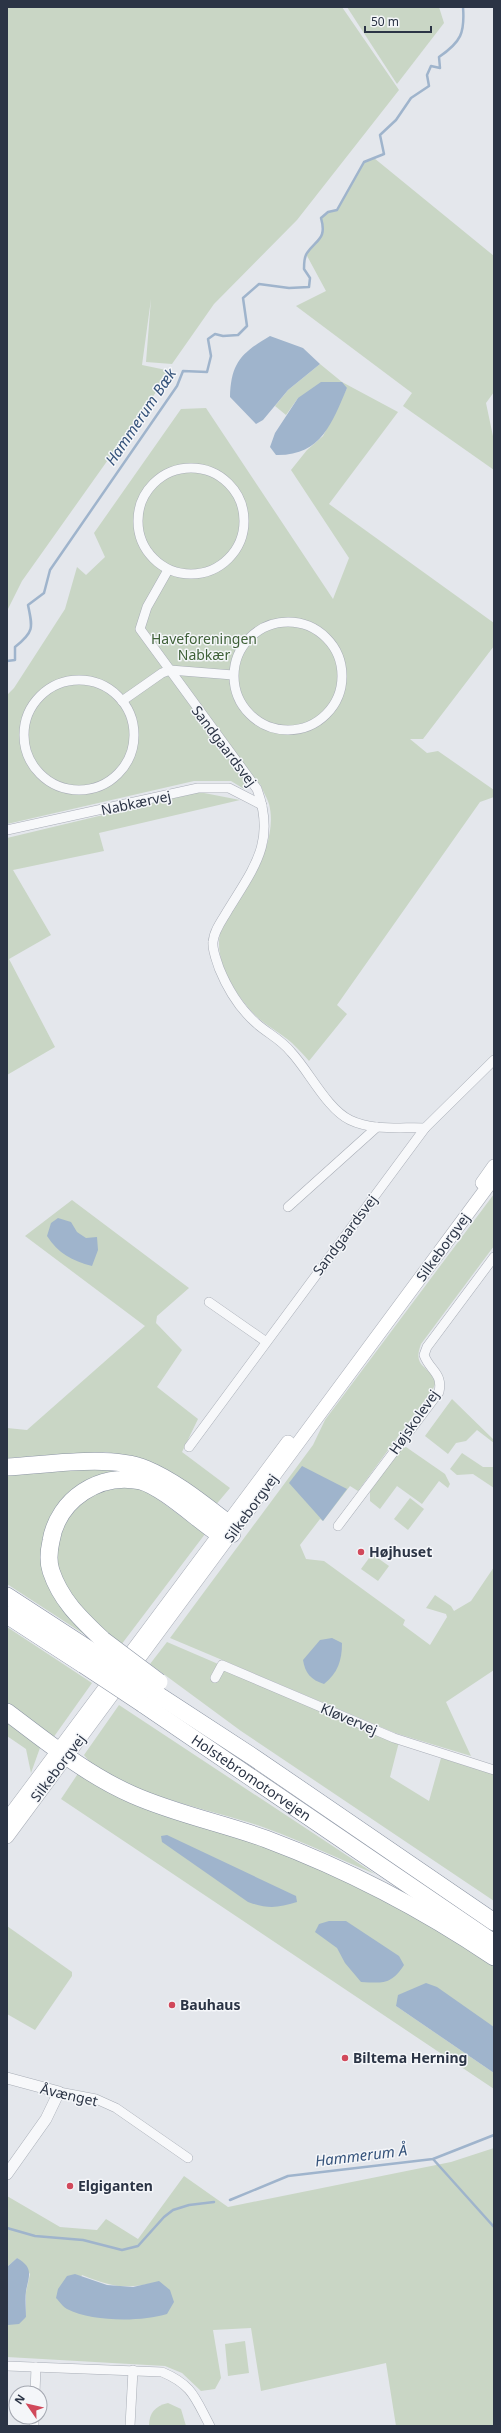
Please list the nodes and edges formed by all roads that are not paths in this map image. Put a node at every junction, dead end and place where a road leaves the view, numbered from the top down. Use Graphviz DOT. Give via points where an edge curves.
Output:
graph roads {
  1 [pos="168,570"];
  2 [pos="170,670"];
  3 [pos="233,674"];
  4 [pos="122,701"];
  5 [pos="262,805"];
  6 [pos="7,830"];
  7 [pos="494,1060"];
  8 [pos="377,1127"];
  9 [pos="425,1128"];
  10 [pos="494,1166"];
  11 [pos="494,1178"];
  12 [pos="288,1207"];
  13 [pos="494,1257"];
  14 [pos="209,1302"];
  15 [pos="266,1341"];
  16 [pos="189,1447"];
  17 [pos="7,1467"];
  18 [pos="338,1526"];
  19 [pos="226,1530"];
  20 [pos="7,1596"];
  21 [pos="7,1615"];
  22 [pos="93,1652"];
  23 [pos="215,1678"];
  24 [pos="152,1692"];
  25 [pos="7,1712"];
  26 [pos="63,1753"];
  27 [pos="494,1770"];
  28 [pos="7,1819"];
  29 [pos="7,1837"];
  30 [pos="446,1889"];
  31 [pos="494,1914"];
  32 [pos="494,1922"];
  33 [pos="494,1943"];
  34 [pos="494,1957"];
  35 [pos="7,2078"];
  36 [pos="59,2092"];
  37 [pos="188,2158"];
  38 [pos="7,2174"];
  39 [pos="7,2366"];
  40 [pos="36,2367"];
  41 [pos="133,2370"];
  42 [pos="35,2385"];
  43 [pos="130,2426"];
  44 [pos="210,2426"];
  1 -- 1 [label="street" via="184,575 202,574 220,567 234,555 242,538 245,520 241,501 232,486 217,474 199,468 181,469 163,476 149,488 140,504 138,523 142,541 151,557"];
  1 -- 2 [label="street, Sandgaardsvej" via="147,607 140,629"];
  2 -- 3 [label="street"];
  2 -- 4 [label="street"];
  2 -- 5 [label="street, Sandgaardsvej" via="257,789"];
  3 -- 3 [label="street" via="241,649 255,633 269,625 301,623 316,630 328,640 337,654 341,669 341,685 336,701 326,714 313,724 282,730 266,726 253,718 235,691"];
  4 -- 4 [label="street" via="132,718 134,737 130,756 120,772 105,784 87,790 68,790 50,782 35,770 26,753 24,734 27,715 38,698 48,690 71,680 90,681 108,688"];
  5 -- 6 [label="street, Nabkærvej" via="229,788 198,788"];
  5 -- 8 [label="street, Sandgaardsvej" via="265,833 261,850 218,927 213,942 216,959 225,983 239,1006 290,1050 334,1108 349,1119"];
  7 -- 9 [label="street, Sandgaardsvej"];
  8 -- 9 [label="street, Sandgaardsvej"];
  8 -- 12 [label="street"];
  9 -- 15 [label="street, Sandgaardsvej"];
  10 -- 19 [label="main road, Silkeborgvej"];
  11 -- 19 [label="main road, Silkeborgvej"];
  13 -- 18 [label="street, Højskolevej" via="427,1347 424,1355 441,1382 439,1392"];
  14 -- 15 [label="street"];
  15 -- 16 [label="street, Sandgaardsvej"];
  17 -- 19 [label="highway" via="104,1461 145,1468 164,1478"];
  19 -- 22 [label="highway" via="144,1482 111,1481 97,1484 77,1495 63,1510 53,1531 49,1550 50,1569 60,1593 73,1612"];
  19 -- 26 [label="main road, Silkeborgvej"];
  20 -- 22 [label="highway, Holstebromotorvejen"];
  21 -- 22 [label="highway, Holstebromotorvejen"];
  22 -- 24 [label="highway, bridge"];
  22 -- 24 [label="highway, Holstebromotorvejen, bridge"];
  23 -- 27 [label="street, Kløvervej" via="222,1665 394,1738"];
  24 -- 30 [label="highway, Holstebromotorvejen" via="215,1722 256,1759"];
  24 -- 33 [label="highway, Holstebromotorvejen"];
  25 -- 26 [label="highway"];
  26 -- 28 [label="main road, Silkeborgvej"];
  26 -- 29 [label="main road, Silkeborgvej"];
  26 -- 34 [label="highway" via="133,1796 264,1838 328,1864 376,1887 463,1936"];
  30 -- 31 [label="highway"];
  30 -- 32 [label="highway, Holstebromotorvejen"];
  35 -- 36 [label="street, Åvænget" via="17,2083"];
  36 -- 37 [label="street, Åvænget" via="96,2099 116,2108"];
  36 -- 38 [label="street" via="46,2119"];
  39 -- 40 [label="street"];
  40 -- 41 [label="street"];
  40 -- 42 [label="street"];
  41 -- 43 [label="street"];
  41 -- 44 [label="street" via="162,2372 178,2378 190,2388"];
}
